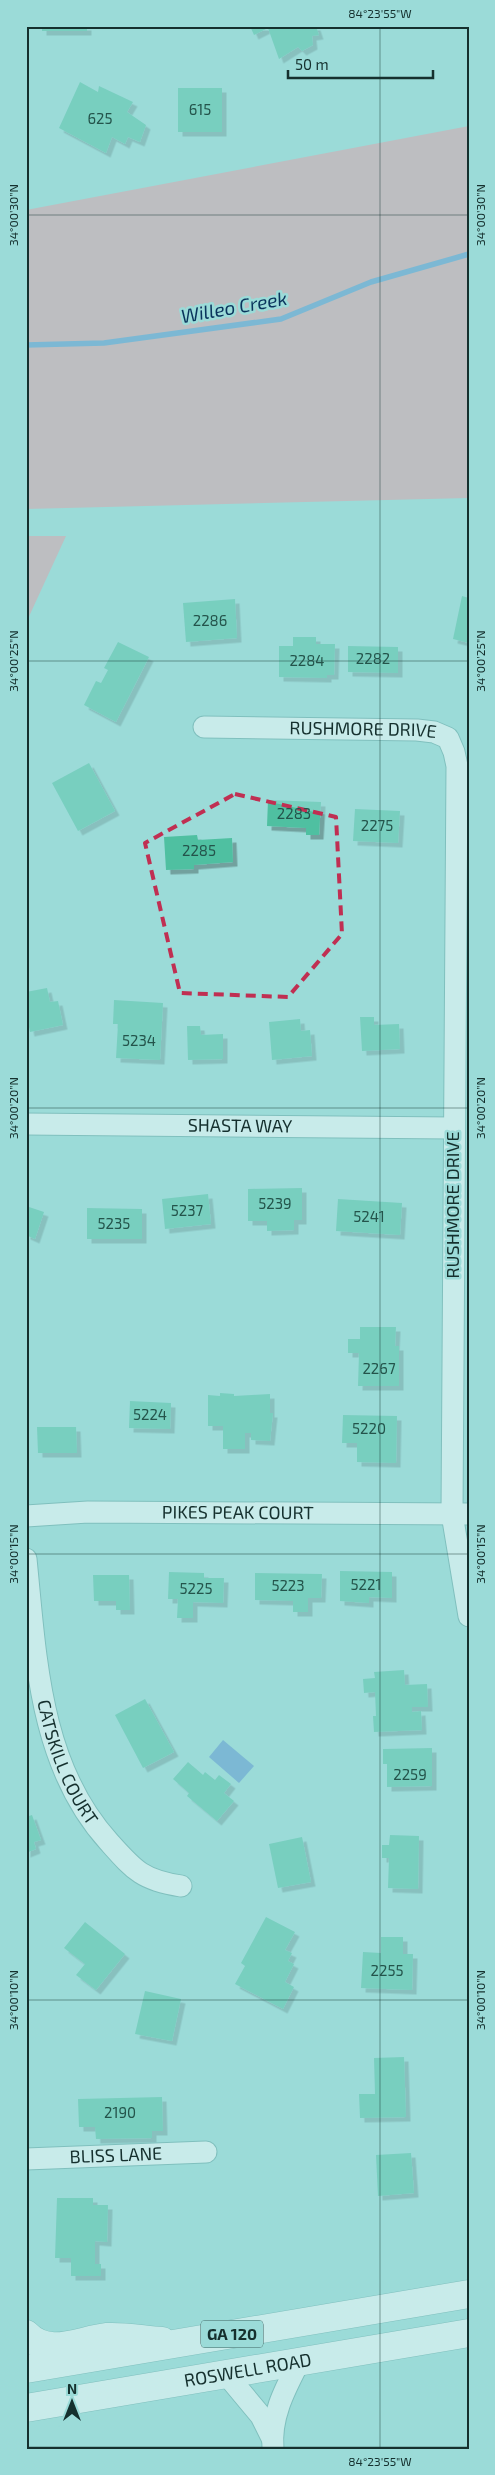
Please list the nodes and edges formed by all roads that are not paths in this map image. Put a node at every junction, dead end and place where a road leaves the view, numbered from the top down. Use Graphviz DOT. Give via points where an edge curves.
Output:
graph roads {
  1 [pos="204,727"];
  2 [pos="26,1124"];
  3 [pos="453,1128"];
  4 [pos="460,1514"];
  5 [pos="26,1516"];
  6 [pos="26,1558"];
  7 [pos="469,1616"];
  8 [pos="181,1886"];
  9 [pos="206,2152"];
  10 [pos="26,2158"];
  11 [pos="469,2294"];
  12 [pos="469,2333"];
  13 [pos="26,2334"];
  14 [pos="181,2342"];
  15 [pos="299,2362"];
  16 [pos="26,2368"];
  17 [pos="226,2374"];
  18 [pos="26,2408"];
  19 [pos="273,2443"];
  1 -- 3 [label="street, RUSHMORE DRIVE" via="417,730 448,738 456,766"];
  2 -- 3 [label="street, SHASTA WAY"];
  3 -- 4 [label="street, RUSHMORE DRIVE"];
  4 -- 5 [label="street, PIKES PEAK COURT" via="88,1512"];
  4 -- 7 [label="street, RUSHMORE DRIVE"];
  6 -- 8 [label="street, CATSKILL COURT" via="43,1700 62,1768 99,1831 135,1871 158,1882"];
  9 -- 10 [label="street, BLISS LANE"];
  11 -- 14 [label="main road, GA 120"];
  12 -- 15 [label="main road, ROSWELL ROAD / GA 120"];
  13 -- 14 [label="main road" via="42,2346 53,2347 108,2337"];
  14 -- 16 [label="main road, GA 120"];
  15 -- 17 [label="main road, ROSWELL ROAD / GA 120"];
  15 -- 19 [label="street" via="279,2403"];
  17 -- 18 [label="main road, ROSWELL ROAD / GA 120"];
  17 -- 19 [label="street" via="261,2416"];
}
